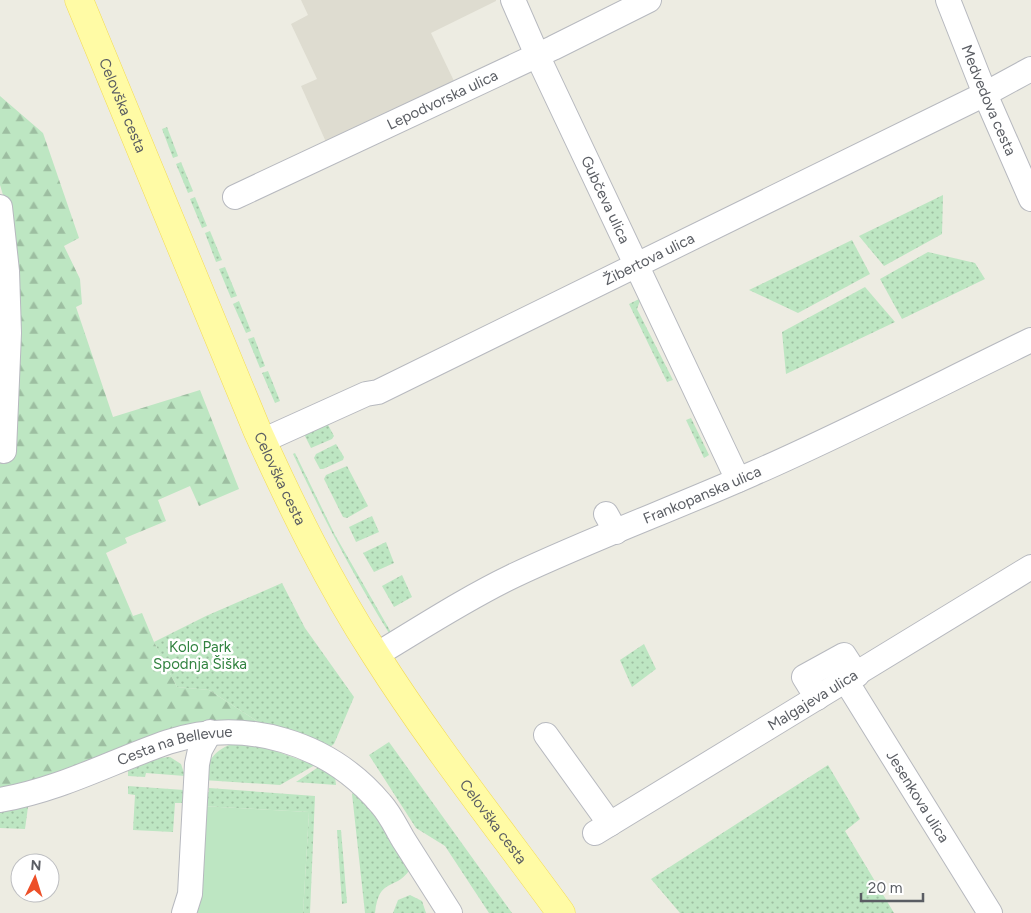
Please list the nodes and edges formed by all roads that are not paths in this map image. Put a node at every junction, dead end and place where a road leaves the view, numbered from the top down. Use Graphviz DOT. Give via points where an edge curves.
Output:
graph roads {
  1 [pos="79,0"];
  2 [pos="513,0"];
  3 [pos="648,0"];
  4 [pos="948,0"];
  5 [pos="537,55"];
  6 [pos="1031,69"];
  7 [pos="985,94"];
  8 [pos="235,197"];
  9 [pos="1031,199"];
  10 [pos="0,207"];
  11 [pos="635,264"];
  12 [pos="1031,340"];
  13 [pos="262,441"];
  14 [pos="4,451"];
  15 [pos="738,480"];
  16 [pos="1031,567"];
  17 [pos="958,598"];
  18 [pos="376,655"];
  19 [pos="851,673"];
  20 [pos="210,732"];
  21 [pos="546,735"];
  22 [pos="0,800"];
  23 [pos="184,913"];
  24 [pos="450,913"];
  25 [pos="561,913"];
  26 [pos="990,913"];
  1 -- 13 [label="main road, Celovška cesta"];
  2 -- 5 [label="street, Gubčeva ulica"];
  3 -- 5 [label="street, Lepodvorska ulica"];
  4 -- 7 [label="street, Medvedova cesta"];
  5 -- 8 [label="street, Lepodvorska ulica"];
  5 -- 11 [label="street, Gubčeva ulica"];
  6 -- 7 [label="street, Žibertova ulica"];
  7 -- 9 [label="street, Medvedova cesta"];
  7 -- 11 [label="street, Žibertova ulica"];
  10 -- 14 [label="street" via="7,271"];
  11 -- 13 [label="street, Žibertova ulica" via="378,392 366,394"];
  11 -- 15 [label="street, Gubčeva ulica"];
  12 -- 15 [label="street, Frankopanska ulica"];
  13 -- 18 [label="main road, Celovška cesta" via="324,567"];
  15 -- 18 [label="street, Frankopanska ulica" via="611,523 573,549 471,598"];
  16 -- 19 [label="street, Malgajeva ulica"];
  17 -- 19 [label="street"];
  18 -- 25 [label="main road, Celovška cesta"];
  19 -- 21 [label="street, Malgajeva ulica" via="818,698 603,829"];
  19 -- 26 [label="street, Jesenkova ulica"];
  20 -- 22 [label="street, Cesta na Bellevue" via="170,742 84,777"];
  20 -- 23 [label="street" via="197,764 190,894"];
  20 -- 24 [label="street, Cesta na Bellevue" via="266,735 306,748 348,773 382,805"];
}
